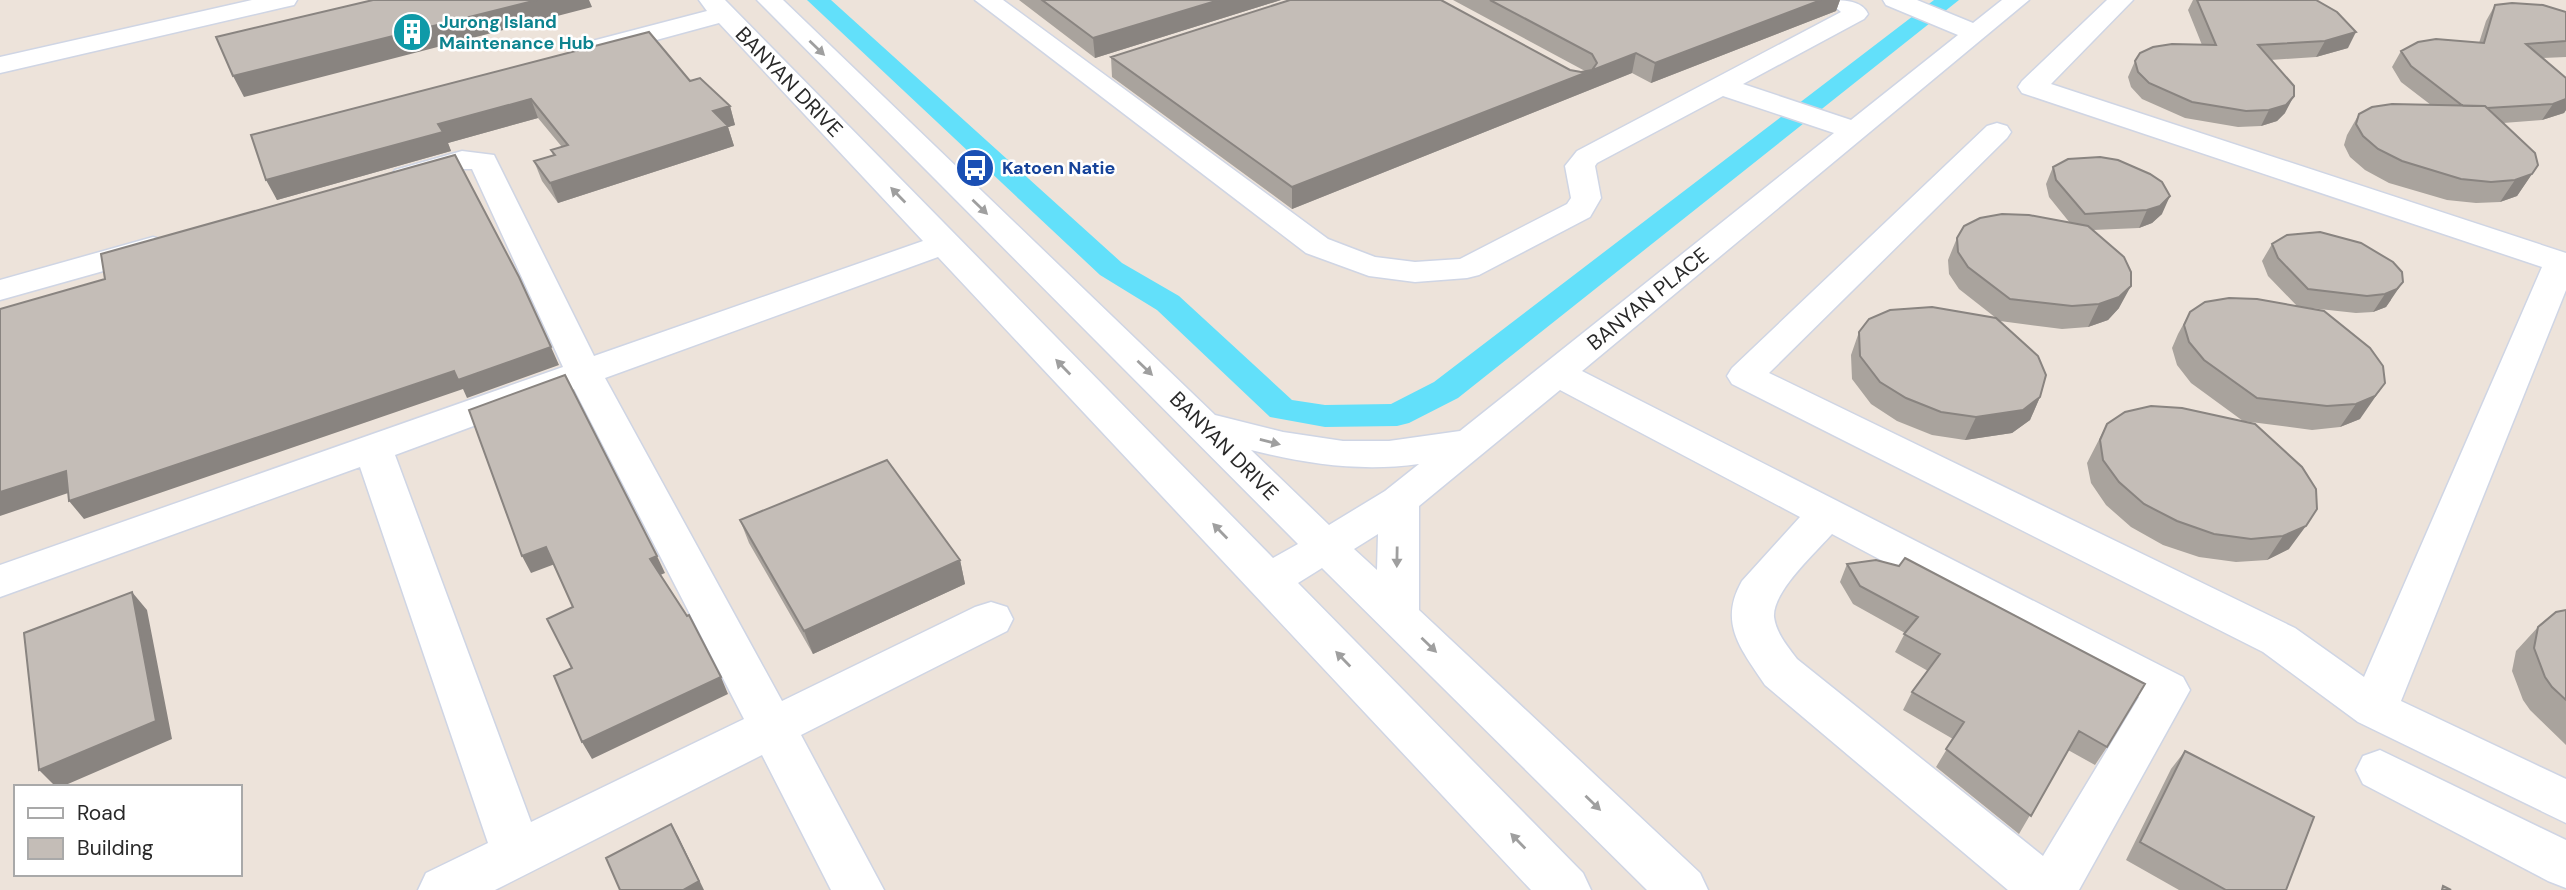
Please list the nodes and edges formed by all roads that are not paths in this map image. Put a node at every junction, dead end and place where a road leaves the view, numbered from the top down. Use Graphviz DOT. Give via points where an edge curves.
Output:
graph roads {
  1 [pos="285,0"];
  2 [pos="769,0"];
  3 [pos="988,0"];
  4 [pos="1839,0"];
  5 [pos="2017,0"];
  6 [pos="2121,0"];
  7 [pos="1899,1"];
  8 [pos="717,7"];
  9 [pos="203,9"];
  10 [pos="1964,29"];
  11 [pos="576,54"];
  12 [pos="0,65"];
  13 [pos="1721,86"];
  14 [pos="1841,126"];
  15 [pos="1997,132"];
  16 [pos="383,183"];
  17 [pos="185,238"];
  18 [pos="945,244"];
  19 [pos="2564,262"];
  20 [pos="0,290"];
  21 [pos="584,373"];
  22 [pos="1557,373"];
  23 [pos="1204,425"];
  24 [pos="1471,442"];
  25 [pos="373,448"];
  26 [pos="1399,501"];
  27 [pos="1827,513"];
  28 [pos="1326,547"];
  29 [pos="1268,580"];
  30 [pos="0,581"];
  31 [pos="1397,613"];
  32 [pos="991,619"];
  33 [pos="2374,709"];
  34 [pos="772,727"];
  35 [pos="2380,770"];
  36 [pos="2566,802"];
  37 [pos="517,854"];
  38 [pos="2566,864"];
  39 [pos="444,890"];
  40 [pos="859,890"];
  41 [pos="1566,890"];
  42 [pos="1682,890"];
  43 [pos="2048,890"];
  1 -- 9 [label="street"];
  2 -- 23 [label="street, BANYAN DRIVE, one-way"];
  3 -- 13 [label="street" via="1097,69 1317,246 1369,267 1415,272 1467,268 1579,209 1586,198 1580,166 1587,156"];
  4 -- 13 [label="street" via="1855,14"];
  5 -- 10 [label="street, BANYAN PLACE"];
  6 -- 19 [label="street" via="2032,87"];
  7 -- 10 [label="street"];
  8 -- 11 [label="street"];
  18 -- 8 [label="street, BANYAN DRIVE, one-way"];
  9 -- 12 [label="street"];
  10 -- 14 [label="street, BANYAN PLACE"];
  13 -- 14 [label="street"];
  14 -- 22 [label="street, BANYAN PLACE"];
  15 -- 33 [label="street" via="1745,376 2279,640"];
  16 -- 21 [label="street" via="462,160 483,161"];
  17 -- 20 [label="street"];
  18 -- 21 [label="street"];
  29 -- 18 [label="street, BANYAN DRIVE, one-way"];
  19 -- 33 [label="street"];
  21 -- 25 [label="street"];
  21 -- 34 [label="street"];
  22 -- 24 [label="street, BANYAN PLACE"];
  22 -- 27 [label="street"];
  23 -- 24 [label="street, one-way" via="1291,447 1364,455 1411,453"];
  23 -- 28 [label="street, BANYAN DRIVE"];
  24 -- 26 [label="street, BANYAN PLACE"];
  25 -- 30 [label="street"];
  25 -- 37 [label="street"];
  26 -- 28 [label="street, BANYAN PLACE"];
  26 -- 31 [label="street, one-way"];
  27 -- 43 [label="street" via="1758,592 1752,616 1759,640 1781,672"];
  27 -- 43 [label="street" via="2167,690"];
  28 -- 29 [label="street, BANYAN PLACE"];
  28 -- 31 [label="street, BANYAN DRIVE"];
  41 -- 29 [label="street, BANYAN DRIVE, one-way"];
  31 -- 42 [label="street, BANYAN DRIVE, one-way"];
  32 -- 34 [label="street"];
  33 -- 36 [label="street"];
  34 -- 37 [label="street"];
  34 -- 40 [label="street"];
  35 -- 38 [label="street"];
  37 -- 39 [label="street"];
}
